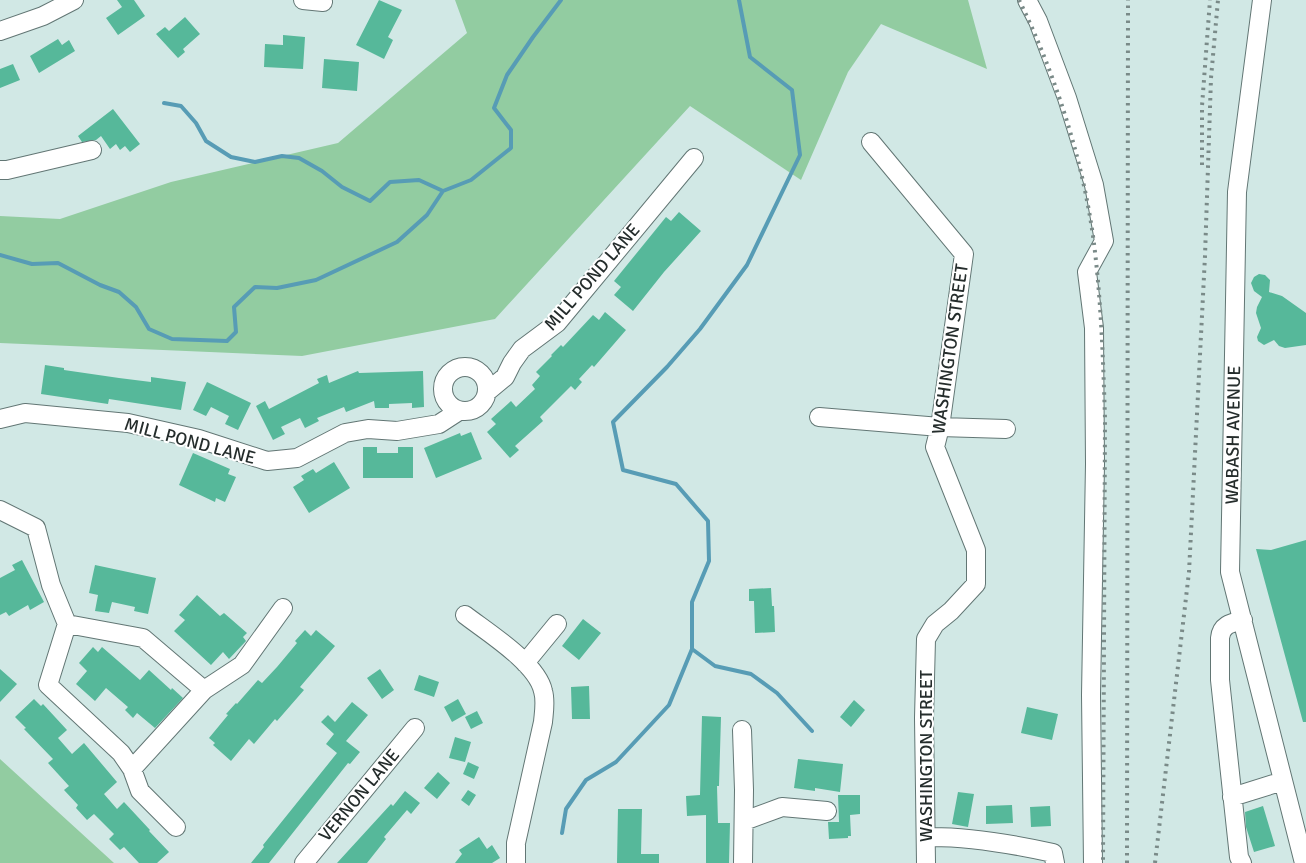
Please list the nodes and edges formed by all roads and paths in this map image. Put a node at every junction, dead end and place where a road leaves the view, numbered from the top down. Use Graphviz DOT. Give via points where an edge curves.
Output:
graph roads {
  1 [pos="74,0"];
  2 [pos="303,0"];
  3 [pos="1027,0"];
  4 [pos="1262,0"];
  5 [pos="323,2"];
  6 [pos="0,31"];
  7 [pos="871,142"];
  8 [pos="92,150"];
  9 [pos="694,158"];
  10 [pos="0,170"];
  11 [pos="488,391"];
  12 [pos="459,411"];
  13 [pos="819,417"];
  14 [pos="0,419"];
  15 [pos="940,427"];
  16 [pos="1006,429"];
  17 [pos="0,510"];
  18 [pos="283,608"];
  19 [pos="465,615"];
  20 [pos="1242,620"];
  21 [pos="67,624"];
  22 [pos="556,624"];
  23 [pos="525,663"];
  24 [pos="204,690"];
  25 [pos="415,728"];
  26 [pos="742,730"];
  27 [pos="132,769"];
  28 [pos="1283,781"];
  29 [pos="1232,797"];
  30 [pos="827,811"];
  31 [pos="744,821"];
  32 [pos="176,827"];
  33 [pos="926,837"];
  34 [pos="1054,858"];
  35 [pos="1300,862"];
  36 [pos="304,863"];
  37 [pos="516,863"];
  38 [pos="743,863"];
  39 [pos="926,863"];
  40 [pos="1093,863"];
  41 [pos="1242,863"];
  1 -- 6 [label="street" via="43,16"];
  2 -- 5 [label="street"];
  3 -- 40 [label="street" via="1067,98 1094,185 1104,241 1087,272 1094,328"];
  4 -- 20 [label="street, WABASH AVENUE" via="1237,192 1230,572"];
  7 -- 15 [label="street, WASHINGTON STREET" via="964,254"];
  8 -- 10 [label="street"];
  9 -- 11 [label="street, MILL POND LANE" via="557,322 522,349 505,377"];
  11 -- 12 [label="street, MILL POND LANE" via="478,408"];
  11 -- 12 [label="street" via="484,377 474,368 453,371 444,382 444,396 447,403"];
  12 -- 14 [label="street, MILL POND LANE" via="438,424 397,431 368,429 345,433 297,458 267,461 199,439 128,423 25,413"];
  13 -- 15 [label="street"];
  15 -- 16 [label="street"];
  15 -- 33 [label="street, WASHINGTON STREET" via="935,447 976,550 976,584 935,624 926,639"];
  17 -- 21 [label="street" via="36,528 51,585"];
  18 -- 24 [label="street" via="242,665"];
  19 -- 23 [label="street"];
  20 -- 28 [label="street, WABASH AVENUE"];
  20 -- 29 [label="street" via="1226,625 1220,632 1220,680"];
  21 -- 24 [label="street" via="144,638"];
  21 -- 27 [label="street" via="48,684 121,753"];
  22 -- 23 [label="street"];
  23 -- 37 [label="street" via="543,689 545,710 516,843"];
  24 -- 27 [label="street"];
  25 -- 36 [label="street, VERNON LANE"];
  26 -- 31 [label="street"];
  27 -- 32 [label="street" via="140,791"];
  28 -- 29 [label="street"];
  28 -- 35 [label="street, WABASH AVENUE"];
  29 -- 41 [label="street"];
  30 -- 31 [label="street" via="782,807"];
  31 -- 38 [label="street"];
  33 -- 34 [label="street" via="1026,847"];
  33 -- 39 [label="street, WASHINGTON STREET"];
}
